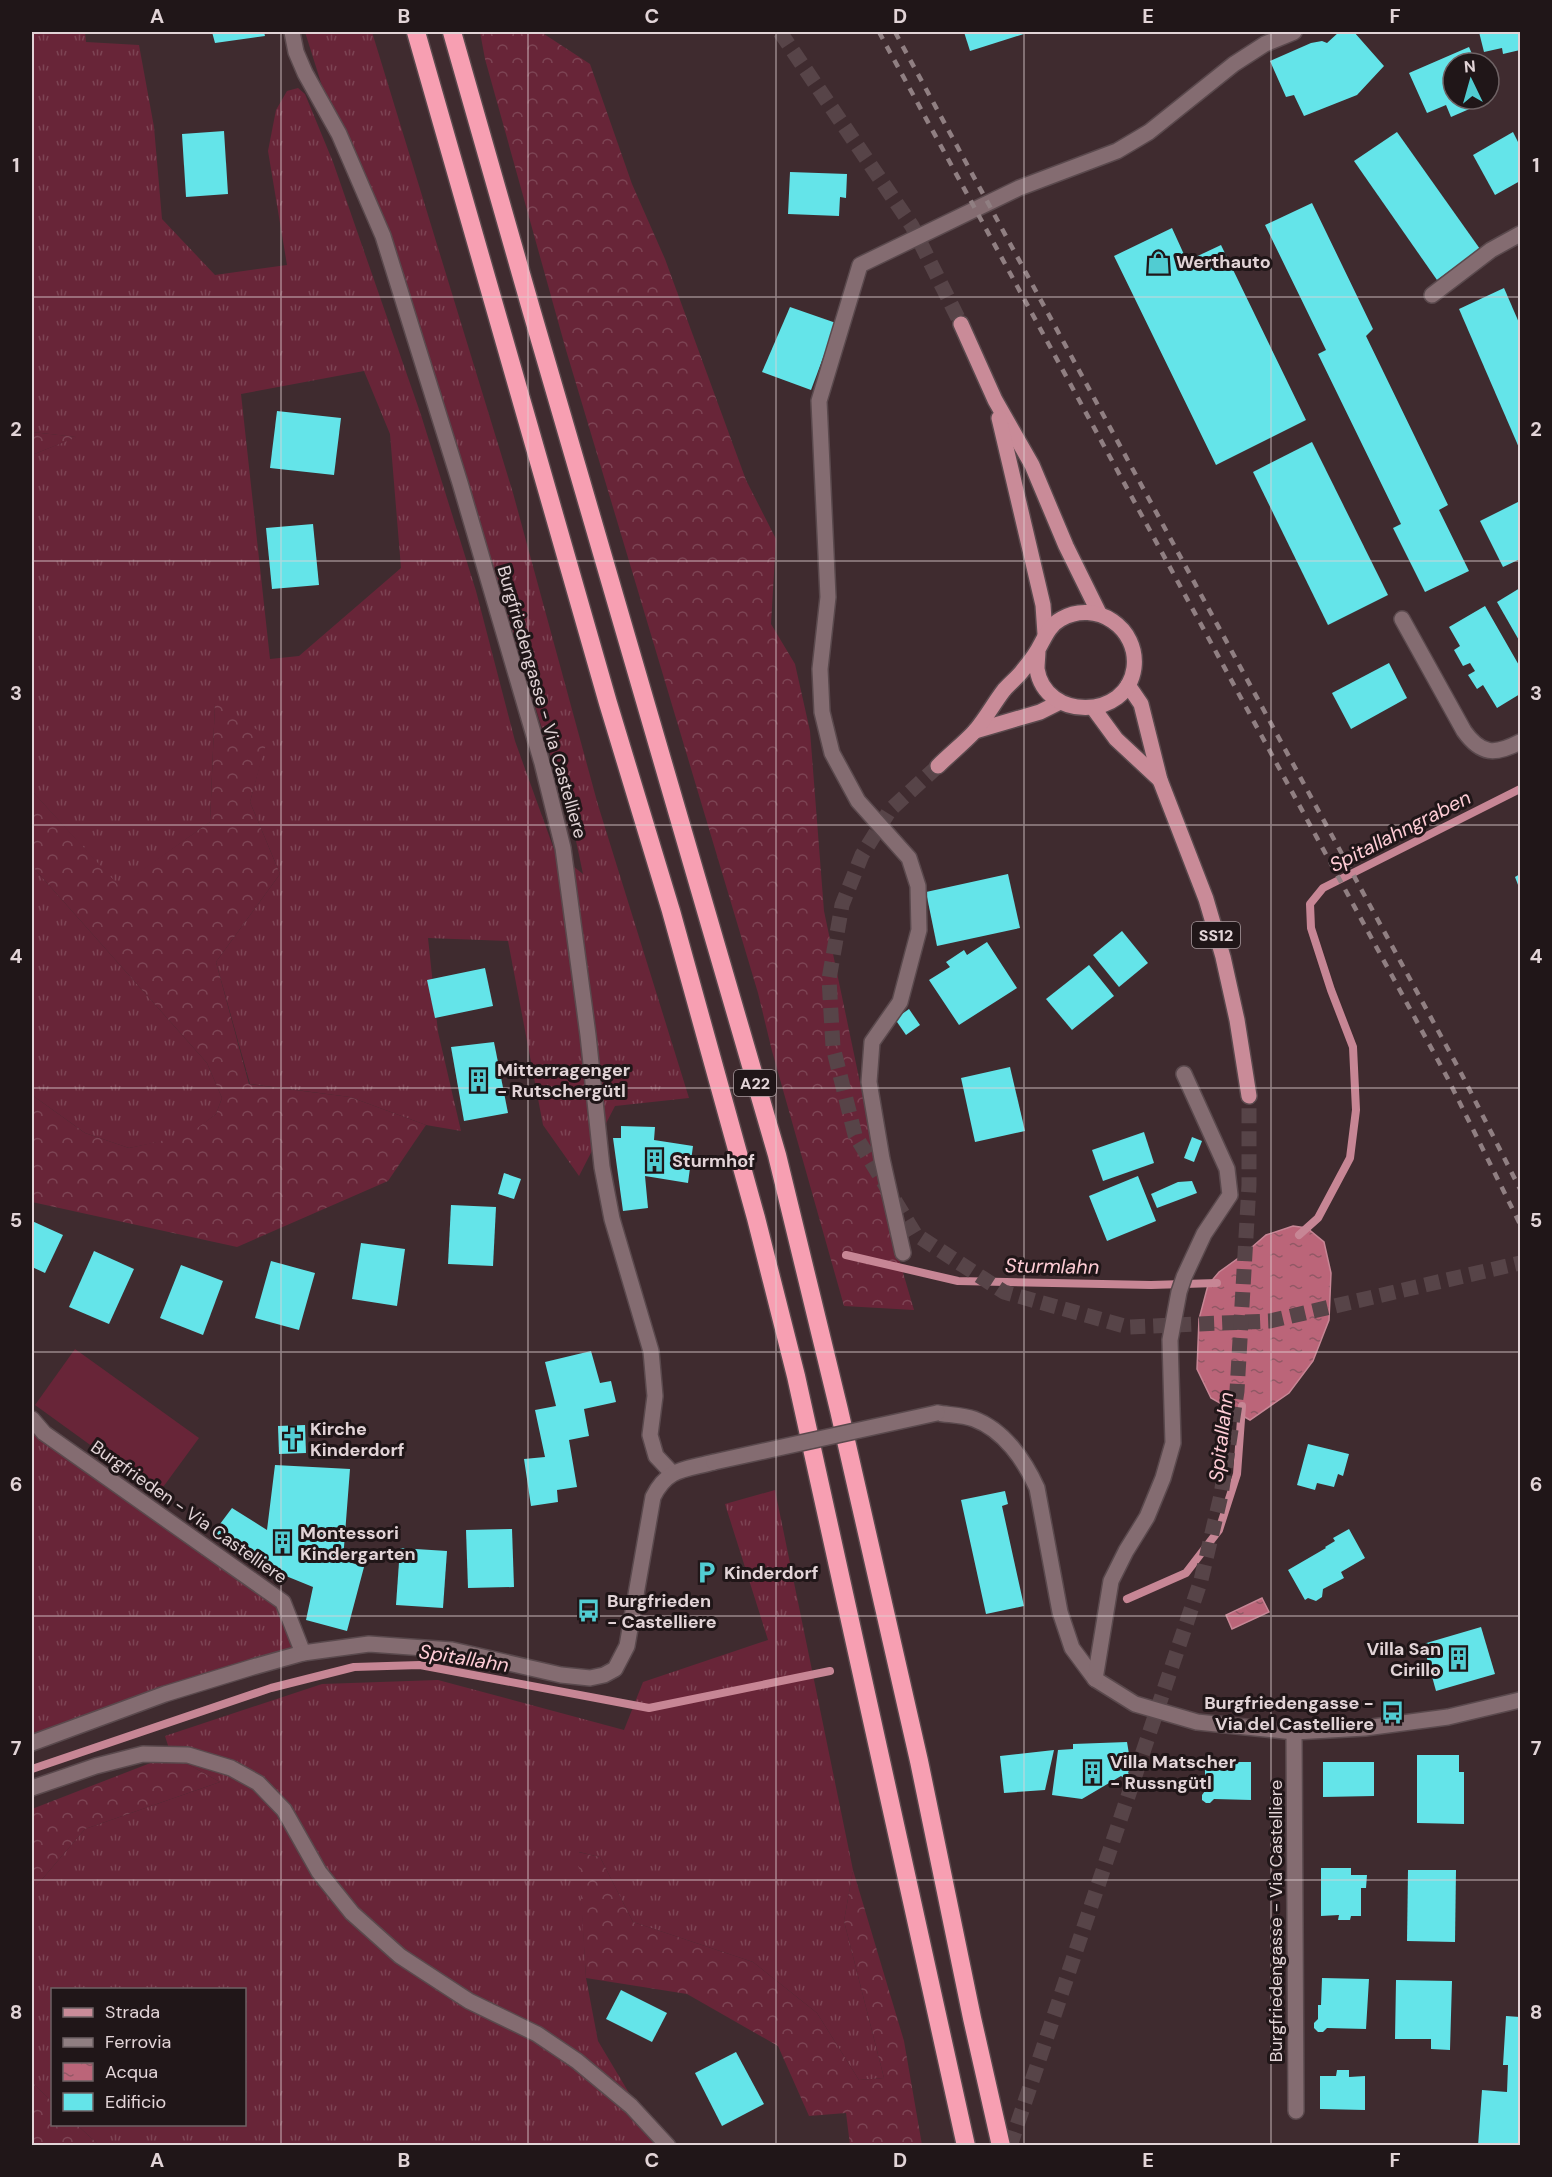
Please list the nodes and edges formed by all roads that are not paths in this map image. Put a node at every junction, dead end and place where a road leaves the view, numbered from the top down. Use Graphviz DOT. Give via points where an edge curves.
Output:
graph roads {
  1 [pos="292,32"];
  2 [pos="1294,32"];
  3 [pos="453,33"];
  4 [pos="417,37"];
  5 [pos="1521,234"];
  6 [pos="1432,296"];
  7 [pos="961,324"];
  8 [pos="995,400"];
  9 [pos="1099,614"];
  10 [pos="1402,619"];
  11 [pos="1045,633"];
  12 [pos="1038,650"];
  13 [pos="1128,685"];
  14 [pos="1060,702"];
  15 [pos="1094,709"];
  16 [pos="975,731"];
  17 [pos="1521,742"];
  18 [pos="938,766"];
  19 [pos="1160,780"];
  20 [pos="1184,1074"];
  21 [pos="1249,1096"];
  22 [pos="903,1252"];
  23 [pos="32,1419"];
  24 [pos="672,1473"];
  25 [pos="303,1653"];
  26 [pos="1095,1678"];
  27 [pos="1521,1701"];
  28 [pos="1294,1732"];
  29 [pos="32,1743"];
  30 [pos="32,1788"];
  31 [pos="1296,2111"];
  32 [pos="668,2145"];
  33 [pos="966,2145"];
  34 [pos="1001,2145"];
  1 -- 24 [label="street, Burgfriedengasse - Via Castelliere" via="305,73 339,134 383,236 542,763 563,848 602,1167 612,1219 651,1351 655,1396 650,1435 656,1456"];
  2 -- 22 [label="street" via="1264,44 1234,64 1149,132 1117,151 1019,188 860,265 819,401 828,597 820,669 822,712 832,753 858,801 909,858 918,886 919,930 900,1002 872,1042 869,1082"];
  3 -- 34 [label="highway, A22" via="777,1155 917,1750"];
  4 -- 33 [label="highway, A22" via="671,911 756,1218 801,1399"];
  5 -- 6 [label="street" via="1491,250"];
  7 -- 8 [label="main road"];
  8 -- 9 [label="main road" via="1032,465"];
  8 -- 11 [label="main road" via="1043,605"];
  9 -- 11 [label="main road" via="1078,612 1059,619"];
  9 -- 13 [label="main road" via="1115,621 1131,642 1134,669"];
  10 -- 17 [label="street" via="1474,745 1491,752"];
  11 -- 12 [label="main road"];
  12 -- 14 [label="main road" via="1042,681"];
  12 -- 16 [label="main road"];
  13 -- 15 [label="main road" via="1114,701"];
  13 -- 19 [label="main road, SS12" via="1141,704"];
  14 -- 15 [label="main road"];
  14 -- 16 [label="main road" via="1040,712"];
  15 -- 19 [label="main road, SS12" via="1116,739"];
  16 -- 18 [label="main road"];
  19 -- 21 [label="main road, SS12" via="1206,899 1223,957"];
  20 -- 26 [label="street" via="1227,1169 1230,1196 1203,1234 1179,1292 1170,1340 1173,1443 1147,1517 1111,1581"];
  23 -- 25 [label="street, Burgfrieden - Via Castelliere" via="44,1433 283,1602"];
  24 -- 25 [label="street" via="661,1482 653,1497 627,1646 615,1669 604,1675 561,1675 452,1650 369,1644"];
  24 -- 26 [label="street, bridge" via="937,1413 975,1420 1001,1436 1029,1469 1037,1488 1060,1612 1072,1648"];
  25 -- 29 [label="street" via="165,1694"];
  26 -- 28 [label="street" via="1135,1704 1197,1722"];
  27 -- 28 [label="street" via="1448,1717"];
  28 -- 31 [label="street, Burgfriedengasse - Via Castelliere"];
  30 -- 32 [label="street" via="143,1754 188,1755 231,1768 258,1783 284,1810 325,1880 352,1913 400,1956 469,2001 537,2034 577,2061 631,2106"];
}
